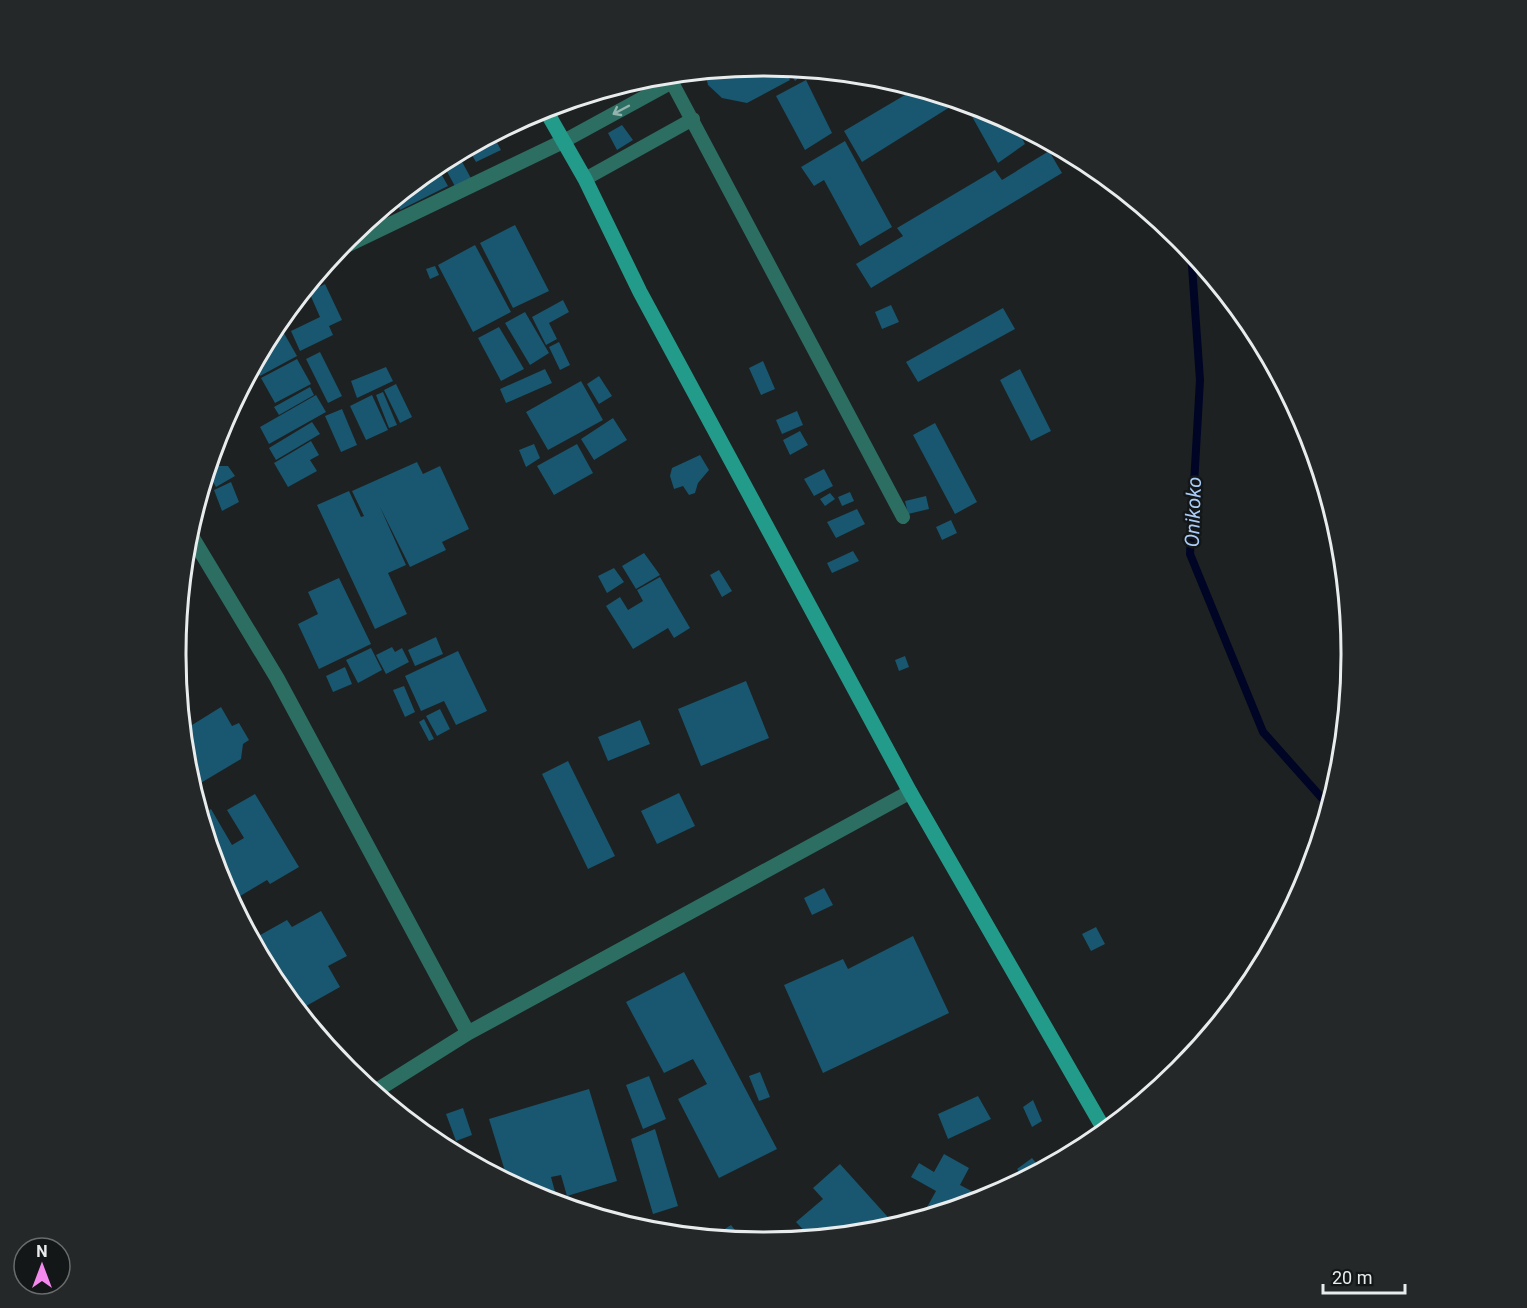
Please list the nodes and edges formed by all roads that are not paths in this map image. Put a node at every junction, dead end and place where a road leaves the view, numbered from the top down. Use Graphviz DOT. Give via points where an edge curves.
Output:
graph roads {
  1 [pos="673,84"];
  2 [pos="656,87"];
  3 [pos="550,117"];
  4 [pos="693,119"];
  5 [pos="564,141"];
  6 [pos="585,179"];
  7 [pos="365,236"];
  8 [pos="903,517"];
  9 [pos="196,544"];
  10 [pos="910,792"];
  11 [pos="468,1033"];
  12 [pos="382,1087"];
  13 [pos="1100,1123"];
  1 -- 4 [label="lane"];
  2 -- 5 [label="lane, one-way"];
  3 -- 5 [label="main road"];
  4 -- 6 [label="lane"];
  4 -- 8 [label="lane"];
  5 -- 6 [label="main road"];
  5 -- 7 [label="street"];
  6 -- 10 [label="main road" via="640,292"];
  9 -- 11 [label="street" via="277,678"];
  10 -- 11 [label="street"];
  10 -- 13 [label="main road"];
  11 -- 12 [label="street"];
}
